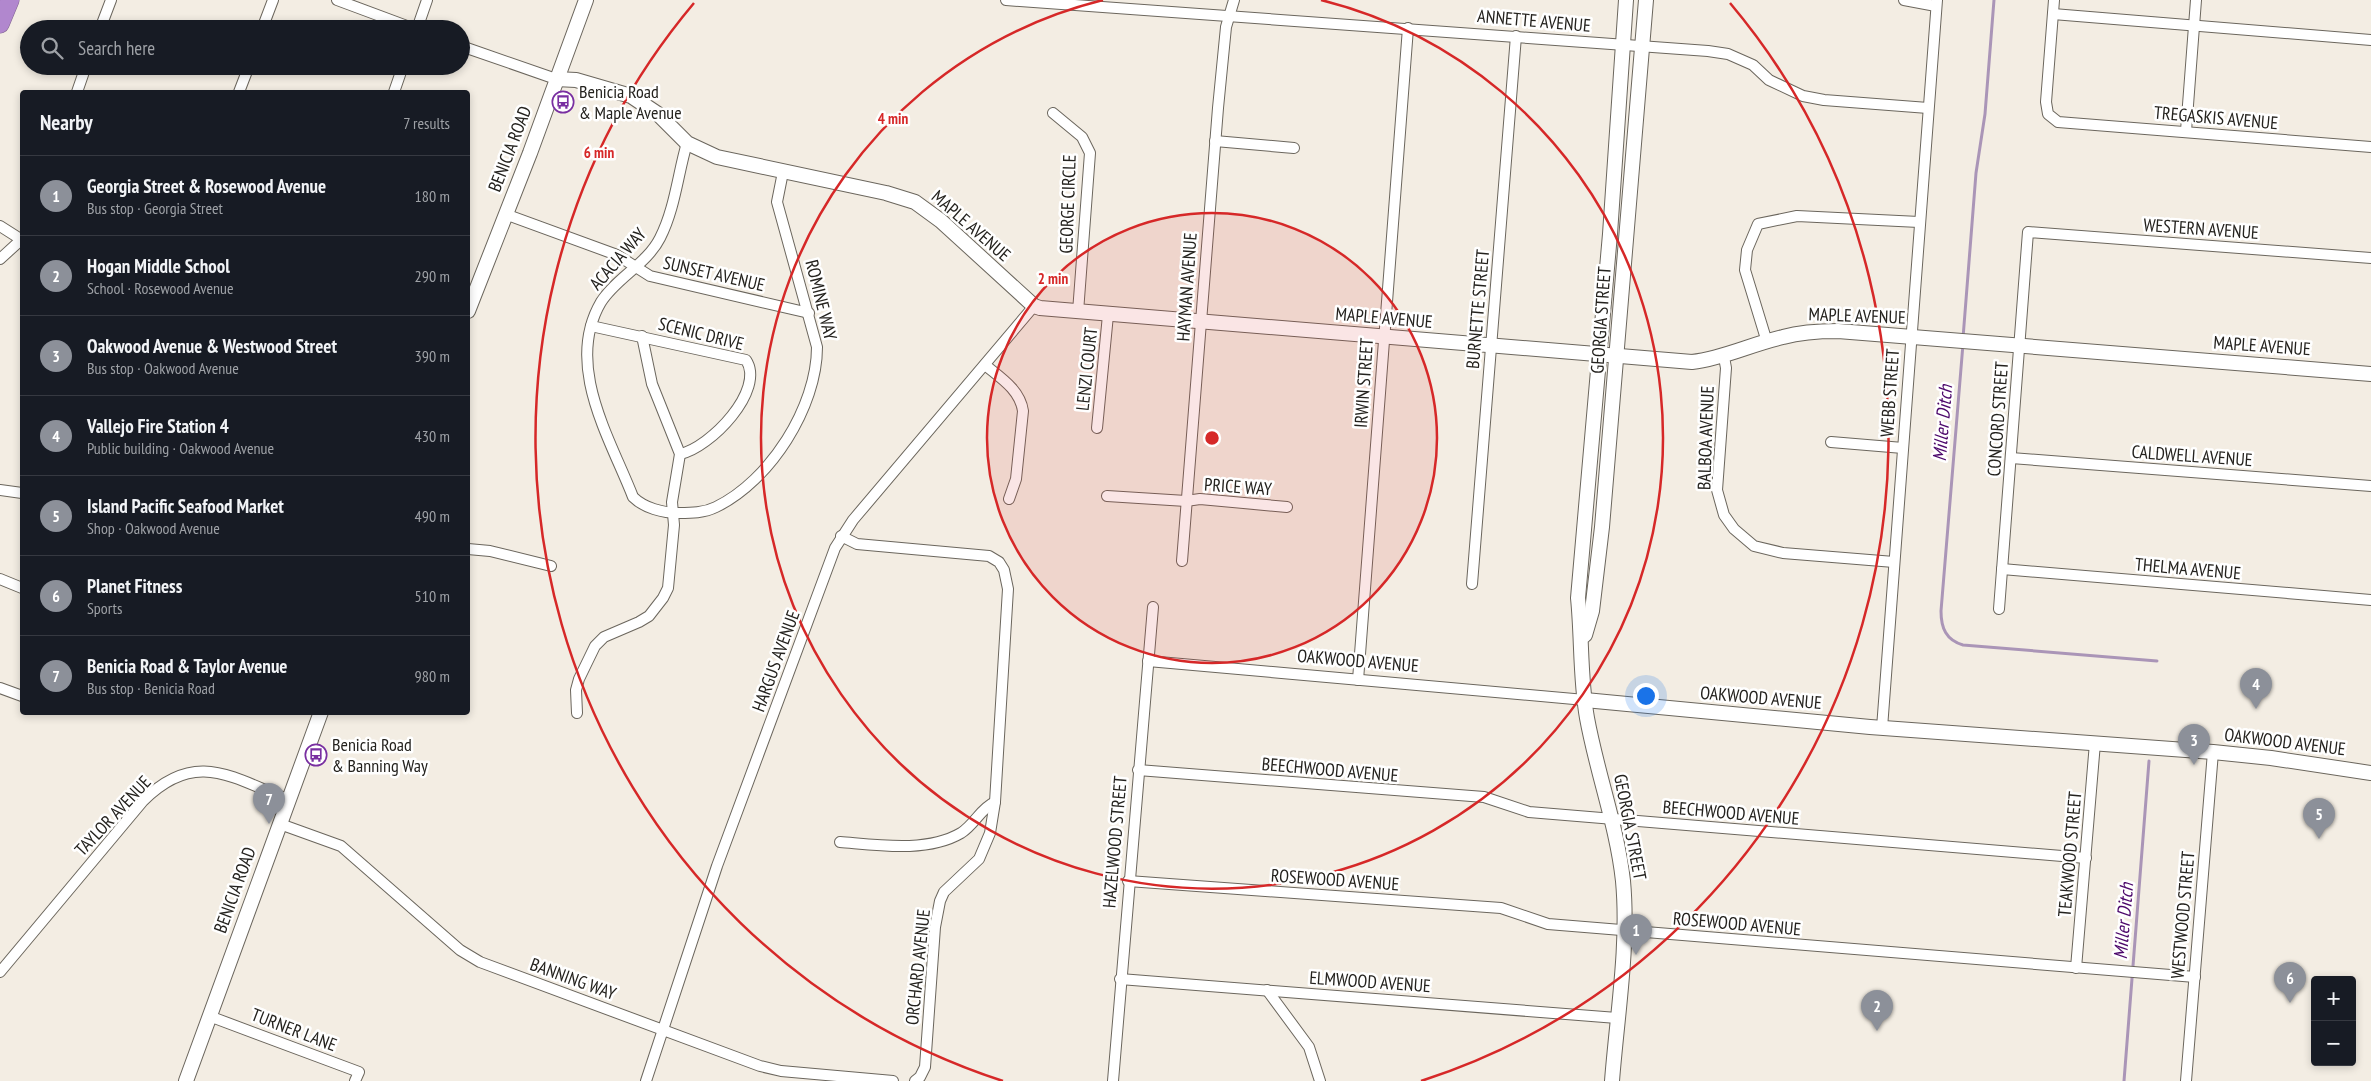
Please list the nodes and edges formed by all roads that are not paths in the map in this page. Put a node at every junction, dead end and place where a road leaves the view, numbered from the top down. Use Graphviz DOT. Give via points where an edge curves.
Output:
graph roads {
  1 [pos="10,0"];
  2 [pos="111,0"];
  3 [pos="273,0"];
  4 [pos="337,0"];
  5 [pos="428,0"];
  6 [pos="586,0"];
  7 [pos="1006,0"];
  8 [pos="1234,0"];
  9 [pos="1626,0"];
  10 [pos="1646,0"];
  11 [pos="1904,0"];
  12 [pos="2054,0"];
  13 [pos="2196,0"];
  14 [pos="1937,3"];
  15 [pos="2053,14"];
  16 [pos="1229,16"];
  17 [pos="103,20"];
  18 [pos="265,20"];
  19 [pos="391,20"];
  20 [pos="420,20"];
  21 [pos="0,24"];
  22 [pos="2194,25"];
  23 [pos="1408,28"];
  24 [pos="1516,36"];
  25 [pos="2371,40"];
  26 [pos="1623,45"];
  27 [pos="1643,46"];
  28 [pos="470,49"];
  29 [pos="83,75"];
  30 [pos="246,75"];
  31 [pos="401,75"];
  32 [pos="556,80"];
  33 [pos="78,90"];
  34 [pos="240,90"];
  35 [pos="395,90"];
  36 [pos="1928,108"];
  37 [pos="1053,113"];
  38 [pos="2186,132"];
  39 [pos="1215,141"];
  40 [pos="687,143"];
  41 [pos="2371,147"];
  42 [pos="1294,148"];
  43 [pos="783,172"];
  44 [pos="505,214"];
  45 [pos="1919,222"];
  46 [pos="0,226"];
  47 [pos="2028,232"];
  48 [pos="20,239"];
  49 [pos="20,242"];
  50 [pos="2371,258"];
  51 [pos="0,259"];
  52 [pos="634,268"];
  53 [pos="470,306"];
  54 [pos="1034,306"];
  55 [pos="1078,312"];
  56 [pos="809,313"];
  57 [pos="1108,314"];
  58 [pos="1201,322"];
  59 [pos="591,326"];
  60 [pos="642,336"];
  61 [pos="1384,336"];
  62 [pos="1911,337"];
  63 [pos="1767,342"];
  64 [pos="1491,346"];
  65 [pos="2020,346"];
  66 [pos="1599,354"];
  67 [pos="1618,356"];
  68 [pos="1724,357"];
  69 [pos="985,364"];
  70 [pos="2371,374"];
  71 [pos="1098,428"];
  72 [pos="1831,442"];
  73 [pos="1903,448"];
  74 [pos="680,454"];
  75 [pos="2011,458"];
  76 [pos="2371,486"];
  77 [pos="0,490"];
  78 [pos="20,493"];
  79 [pos="1107,496"];
  80 [pos="1009,499"];
  81 [pos="1186,501"];
  82 [pos="1287,507"];
  83 [pos="672,513"];
  84 [pos="841,536"];
  85 [pos="470,549"];
  86 [pos="1182,561"];
  87 [pos="1894,562"];
  88 [pos="551,566"];
  89 [pos="2002,569"];
  90 [pos="0,580"];
  91 [pos="1472,584"];
  92 [pos="20,587"];
  93 [pos="2371,600"];
  94 [pos="1153,607"];
  95 [pos="1999,610"];
  96 [pos="1583,640"];
  97 [pos="1148,662"];
  98 [pos="1358,680"];
  99 [pos="0,688"];
  100 [pos="20,695"];
  101 [pos="1585,700"];
  102 [pos="577,714"];
  103 [pos="320,715"];
  104 [pos="1882,728"];
  105 [pos="2095,744"];
  106 [pos="2213,752"];
  107 [pos="1138,770"];
  108 [pos="2371,773"];
  109 [pos="289,800"];
  110 [pos="995,802"];
  111 [pos="1610,819"];
  112 [pos="280,824"];
  113 [pos="840,842"];
  114 [pos="2086,858"];
  115 [pos="1128,881"];
  116 [pos="1624,930"];
  117 [pos="2076,968"];
  118 [pos="0,972"];
  119 [pos="2195,977"];
  120 [pos="1120,979"];
  121 [pos="1267,990"];
  122 [pos="209,1016"];
  123 [pos="1617,1018"];
  124 [pos="662,1029"];
  125 [pos="921,1080"];
  126 [pos="186,1081"];
  127 [pos="356,1081"];
  128 [pos="646,1081"];
  129 [pos="893,1081"];
  130 [pos="1113,1081"];
  131 [pos="1320,1081"];
  132 [pos="1612,1081"];
  133 [pos="2186,1081"];
  1 -- 21 [label="highway"];
  2 -- 17 [label="street"];
  3 -- 18 [label="street"];
  4 -- 19 [label="street"];
  5 -- 20 [label="street"];
  6 -- 32 [label="main road, BENICIA ROAD"];
  7 -- 16 [label="street, ANNETTE AVENUE"];
  8 -- 16 [label="street, HAYMAN AVENUE"];
  9 -- 26 [label="main road, GEORGIA STREET"];
  10 -- 27 [label="main road, GEORGIA STREET"];
  11 -- 14 [label="street"];
  12 -- 15 [label="street"];
  13 -- 22 [label="street"];
  14 -- 36 [label="street, WEBB STREET"];
  15 -- 22 [label="street"];
  15 -- 38 [label="street, TREGASKIS AVENUE" via="2046,102 2048,114 2058,122"];
  16 -- 23 [label="street, ANNETTE AVENUE"];
  16 -- 39 [label="street, HAYMAN AVENUE"];
  22 -- 25 [label="street"];
  22 -- 38 [label="street"];
  23 -- 24 [label="street, ANNETTE AVENUE"];
  23 -- 61 [label="street, IRWIN STREET"];
  24 -- 26 [label="street, ANNETTE AVENUE"];
  24 -- 64 [label="street, BURNETTE STREET"];
  26 -- 27 [label="street, ANNETTE AVENUE"];
  26 -- 66 [label="main road, GEORGIA STREET"];
  27 -- 36 [label="street, ANNETTE AVENUE" via="1728,54 1753,65 1769,80 1802,96"];
  27 -- 67 [label="main road, GEORGIA STREET"];
  28 -- 32 [label="street, MAPLE AVENUE"];
  29 -- 33 [label="street"];
  30 -- 34 [label="street"];
  31 -- 35 [label="street"];
  32 -- 40 [label="main road, MAPLE AVENUE" via="576,80 631,96 658,114"];
  32 -- 44 [label="main road, BENICIA ROAD"];
  36 -- 45 [label="street, WEBB STREET"];
  37 -- 55 [label="street, GEORGE CIRCLE" via="1082,136 1090,153"];
  38 -- 41 [label="street, TREGASKIS AVENUE"];
  39 -- 42 [label="street"];
  39 -- 58 [label="street, HAYMAN AVENUE"];
  40 -- 43 [label="main road, MAPLE AVENUE" via="717,157"];
  40 -- 52 [label="street, ACACIA WAY" via="666,223 659,239"];
  43 -- 54 [label="main road, MAPLE AVENUE" via="915,202 941,221"];
  43 -- 56 [label="street, ROMINE WAY" via="777,202"];
  44 -- 52 [label="street, SUNSET AVENUE" via="617,255"];
  44 -- 53 [label="main road, BENICIA ROAD"];
  45 -- 62 [label="street, WEBB STREET"];
  45 -- 63 [label="street" via="1797,216 1758,224 1747,250 1745,270"];
  46 -- 48 [label="street"];
  47 -- 50 [label="street, WESTERN AVENUE"];
  47 -- 65 [label="street, CONCORD STREET"];
  49 -- 51 [label="street"];
  52 -- 56 [label="street, SUNSET AVENUE" via="650,276"];
  52 -- 59 [label="street, ACACIA WAY" via="602,302"];
  54 -- 55 [label="main road, MAPLE AVENUE"];
  54 -- 69 [label="street, HARGUS AVENUE"];
  55 -- 57 [label="main road, MAPLE AVENUE"];
  56 -- 83 [label="street, ROMINE WAY" via="817,347 815,376 797,420 774,457 752,482 715,508"];
  57 -- 58 [label="main road, MAPLE AVENUE"];
  57 -- 71 [label="street, LENZI COURT"];
  58 -- 61 [label="main road, MAPLE AVENUE"];
  58 -- 81 [label="street, HAYMAN AVENUE"];
  59 -- 60 [label="street, SCENIC DRIVE"];
  59 -- 83 [label="street, ACACIA WAY" via="586,358 588,381 633,497 641,505"];
  60 -- 74 [label="street, SCENIC DRIVE" via="652,384"];
  60 -- 74 [label="street, SCENIC DRIVE" via="746,360 751,368 749,385 720,430 702,446"];
  61 -- 64 [label="main road, MAPLE AVENUE"];
  61 -- 98 [label="street, IRWIN STREET"];
  62 -- 63 [label="main road, MAPLE AVENUE" via="1810,331"];
  62 -- 65 [label="main road, MAPLE AVENUE"];
  62 -- 73 [label="street, WEBB STREET"];
  63 -- 68 [label="main road, MAPLE AVENUE"];
  64 -- 66 [label="main road, MAPLE AVENUE"];
  64 -- 91 [label="street, BURNETTE STREET"];
  65 -- 70 [label="main road, MAPLE AVENUE"];
  65 -- 75 [label="street, CONCORD STREET"];
  66 -- 67 [label="main road, MAPLE AVENUE"];
  66 -- 96 [label="main road, GEORGIA STREET" via="1578,598"];
  67 -- 68 [label="main road, MAPLE AVENUE" via="1692,362"];
  67 -- 96 [label="main road, GEORGIA STREET" via="1598,564 1592,611"];
  68 -- 87 [label="street, BALBOA AVENUE" via="1718,490 1724,515 1734,529 1754,546 1783,553"];
  69 -- 80 [label="street" via="1022,402 1016,479"];
  69 -- 84 [label="street, HARGUS AVENUE"];
  72 -- 73 [label="street"];
  73 -- 87 [label="street, WEBB STREET"];
  74 -- 83 [label="street, SCENIC DRIVE"];
  75 -- 76 [label="street, CALDWELL AVENUE"];
  75 -- 89 [label="street, CONCORD STREET"];
  77 -- 78 [label="street"];
  79 -- 81 [label="street, PRICE WAY"];
  81 -- 82 [label="street, PRICE WAY" via="1200,499"];
  81 -- 86 [label="street, HAYMAN AVENUE"];
  83 -- 102 [label="street, SCENIC DRIVE" via="674,525 668,588 644,619 604,637 595,646 576,690"];
  84 -- 110 [label="street, ORCHARD AVENUE" via="856,544 989,556 996,559 1004,570 1008,589"];
  84 -- 124 [label="street, HARGUS AVENUE" via="717,866"];
  85 -- 88 [label="street"];
  87 -- 104 [label="street, WEBB STREET"];
  89 -- 93 [label="street, THELMA AVENUE"];
  89 -- 95 [label="street, CONCORD STREET"];
  90 -- 92 [label="street"];
  94 -- 97 [label="street, HAZELWOOD STREET"];
  96 -- 101 [label="main road, GEORGIA STREET"];
  97 -- 98 [label="street, OAKWOOD AVENUE"];
  97 -- 107 [label="street, HAZELWOOD STREET"];
  98 -- 101 [label="street, OAKWOOD AVENUE"];
  99 -- 100 [label="street"];
  101 -- 104 [label="main road, OAKWOOD AVENUE"];
  101 -- 111 [label="main road, GEORGIA STREET"];
  103 -- 109 [label="main road, BENICIA ROAD"];
  104 -- 105 [label="main road, OAKWOOD AVENUE"];
  105 -- 106 [label="main road, OAKWOOD AVENUE"];
  105 -- 114 [label="street, TEAKWOOD STREET"];
  106 -- 108 [label="main road, OAKWOOD AVENUE"];
  106 -- 119 [label="street, WESTWOOD STREET"];
  107 -- 111 [label="street, BEECHWOOD AVENUE" via="1484,797 1529,812"];
  107 -- 115 [label="street, HAZELWOOD STREET"];
  109 -- 112 [label="main road, BENICIA ROAD"];
  109 -- 118 [label="street, TAYLOR AVENUE" via="240,780 206,771 188,772 167,781 143,801"];
  110 -- 113 [label="street" via="985,807 962,832 934,842 901,847"];
  110 -- 125 [label="street, ORCHARD AVENUE" via="990,833 979,860 944,892 940,900 935,927 925,1067"];
  111 -- 114 [label="street, BEECHWOOD AVENUE"];
  111 -- 116 [label="main road, GEORGIA STREET" via="1623,880"];
  112 -- 122 [label="main road, BENICIA ROAD"];
  112 -- 124 [label="street, BANNING WAY" via="348,850 460,950 480,962"];
  114 -- 117 [label="street, TEAKWOOD STREET"];
  115 -- 116 [label="street, ROSEWOOD AVENUE" via="1501,908 1548,924"];
  115 -- 120 [label="street, HAZELWOOD STREET"];
  116 -- 117 [label="street, ROSEWOOD AVENUE"];
  116 -- 123 [label="main road, GEORGIA STREET"];
  117 -- 119 [label="street, ROSEWOOD AVENUE"];
  119 -- 133 [label="street, WESTWOOD STREET"];
  120 -- 121 [label="street, ELMWOOD AVENUE"];
  120 -- 130 [label="street, HAZELWOOD STREET"];
  121 -- 123 [label="street, ELMWOOD AVENUE"];
  121 -- 131 [label="street" via="1309,1047"];
  122 -- 126 [label="main road, BENICIA ROAD"];
  122 -- 127 [label="street, TURNER LANE" via="359,1072"];
  123 -- 132 [label="main road, GEORGIA STREET"];
  124 -- 128 [label="street, HARGUS AVENUE"];
  124 -- 129 [label="street, BANNING WAY" via="770,1069"];
}
